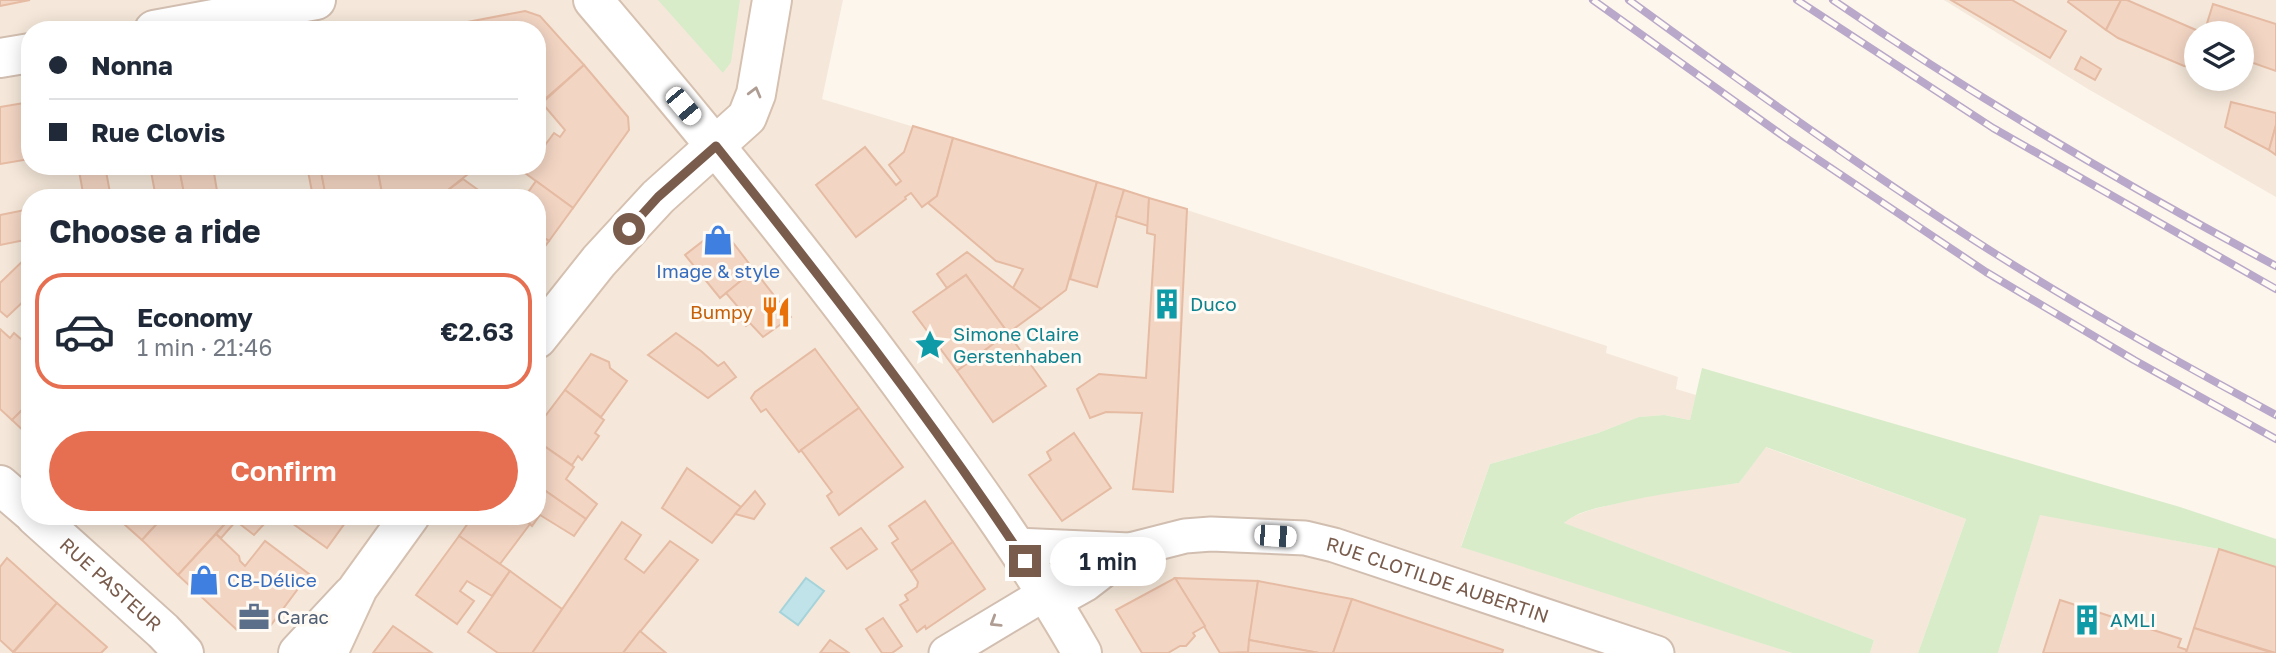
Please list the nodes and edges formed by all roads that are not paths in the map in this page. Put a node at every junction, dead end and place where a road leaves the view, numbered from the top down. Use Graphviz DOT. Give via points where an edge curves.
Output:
graph roads {
  1 [pos="316,0"];
  2 [pos="593,0"];
  3 [pos="772,0"];
  4 [pos="203,21"];
  5 [pos="21,54"];
  6 [pos="0,58"];
  7 [pos="716,146"];
  8 [pos="546,328"];
  9 [pos="0,485"];
  10 [pos="21,503"];
  11 [pos="45,525"];
  12 [pos="404,525"];
  13 [pos="1014,545"];
  14 [pos="1130,550"];
  15 [pos="358,588"];
  16 [pos="1049,598"];
  17 [pos="184,653"];
  18 [pos="298,653"];
  19 [pos="328,653"];
  20 [pos="946,653"];
  21 [pos="1082,653"];
  22 [pos="1657,653"];
  1 -- 4 [label="main road"];
  2 -- 7 [label="main road"];
  7 -- 3 [label="main road, one-way" via="747,117 756,94"];
  5 -- 6 [label="main road"];
  7 -- 8 [label="main road" via="658,197"];
  7 -- 13 [label="main road" via="860,327"];
  9 -- 10 [label="main road"];
  11 -- 17 [label="main road, RUE PASTEUR"];
  12 -- 15 [label="main road"];
  13 -- 14 [label="street, RUE CLOTILDE AUBERTIN"];
  13 -- 16 [label="main road"];
  14 -- 16 [label="street, RUE CLOTILDE AUBERTIN" via="1086,584"];
  14 -- 22 [label="street, RUE CLOTILDE AUBERTIN" via="1212,534 1305,538"];
  15 -- 18 [label="main road"];
  15 -- 19 [label="main road"];
  16 -- 20 [label="street, RUE CLOTILDE AUBERTIN, one-way"];
  16 -- 21 [label="main road"];
}
